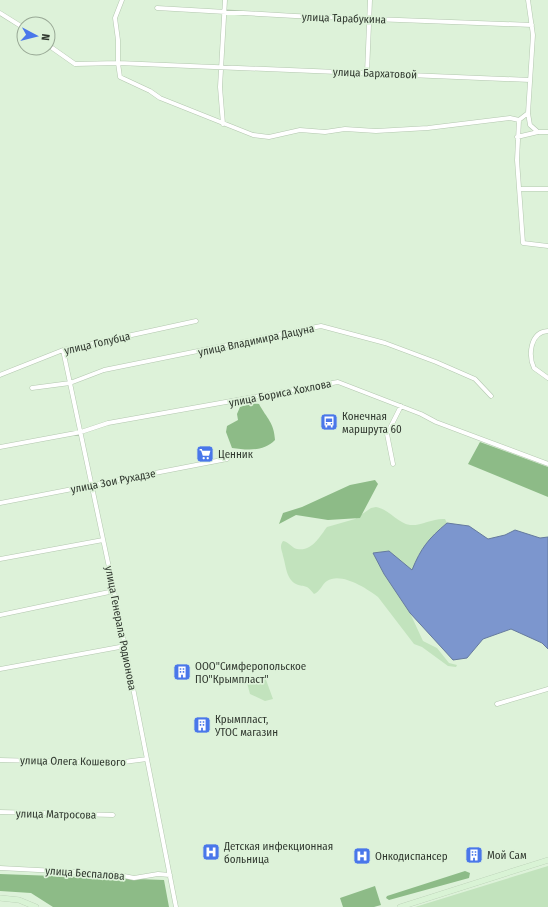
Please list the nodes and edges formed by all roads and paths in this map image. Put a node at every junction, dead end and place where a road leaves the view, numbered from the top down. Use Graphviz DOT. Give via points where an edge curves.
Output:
graph roads {
  1 [pos="122,0"];
  2 [pos="224,0"];
  3 [pos="370,0"];
  4 [pos="528,0"];
  5 [pos="157,8"];
  6 [pos="223,12"];
  7 [pos="0,13"];
  8 [pos="370,19"];
  9 [pos="16,23"];
  10 [pos="532,25"];
  11 [pos="56,51"];
  12 [pos="118,63"];
  13 [pos="220,67"];
  14 [pos="367,73"];
  15 [pos="530,80"];
  16 [pos="528,113"];
  17 [pos="518,120"];
  18 [pos="223,124"];
  19 [pos="538,132"];
  20 [pos="548,132"];
  21 [pos="517,137"];
  22 [pos="521,189"];
  23 [pos="548,189"];
  24 [pos="548,246"];
  25 [pos="196,321"];
  26 [pos="548,331"];
  27 [pos="64,350"];
  28 [pos="0,375"];
  29 [pos="548,378"];
  30 [pos="70,383"];
  31 [pos="32,388"];
  32 [pos="491,396"];
  33 [pos="401,406"];
  34 [pos="81,432"];
  35 [pos="0,447"];
  36 [pos="227,459"];
  37 [pos="393,464"];
  38 [pos="548,464"];
  39 [pos="92,485"];
  40 [pos="0,503"];
  41 [pos="103,540"];
  42 [pos="0,559"];
  43 [pos="114,591"];
  44 [pos="0,615"];
  45 [pos="125,646"];
  46 [pos="0,669"];
  47 [pos="548,689"];
  48 [pos="497,704"];
  49 [pos="147,759"];
  50 [pos="0,760"];
  51 [pos="0,812"];
  52 [pos="113,815"];
  53 [pos="548,860"];
  54 [pos="0,868"];
  55 [pos="170,875"];
  56 [pos="0,898"];
  57 [pos="36,907"];
  58 [pos="176,907"];
  59 [pos="400,907"];
  1 -- 12 [label="street" via="115,18"];
  2 -- 6 [label="street"];
  3 -- 8 [label="street"];
  4 -- 10 [label="street"];
  5 -- 6 [label="street, улица Тарабукина"];
  6 -- 8 [label="street, улица Тарабукина"];
  6 -- 13 [label="street"];
  7 -- 9 [label="street"];
  8 -- 10 [label="street, улица Тарабукина"];
  8 -- 14 [label="street"];
  10 -- 15 [label="street"];
  11 -- 12 [label="street, улица Бархатовой" via="75,64"];
  12 -- 13 [label="street, улица Бархатовой"];
  12 -- 18 [label="street" via="120,77 160,98"];
  13 -- 14 [label="street, улица Бархатовой"];
  13 -- 18 [label="street"];
  14 -- 15 [label="street, улица Бархатовой"];
  15 -- 16 [label="street"];
  16 -- 17 [label="street"];
  16 -- 19 [label="street" via="530,125"];
  17 -- 18 [label="street" via="510,118 428,128 376,131 300,130 262,137"];
  17 -- 21 [label="street"];
  19 -- 20 [label="street"];
  19 -- 21 [label="street"];
  21 -- 22 [label="street"];
  22 -- 23 [label="street"];
  22 -- 24 [label="street" via="523,242"];
  25 -- 27 [label="street, улица Голубца"];
  26 -- 29 [label="street" via="535,336 531,358 534,368"];
  27 -- 28 [label="street, улица Голубца"];
  27 -- 30 [label="street, улица Генерала Родионова"];
  30 -- 31 [label="street, улица Владимира Дацуна"];
  30 -- 32 [label="street, улица Владимира Дацуна" via="104,370 321,326 385,343 436,362 475,379"];
  30 -- 34 [label="street, улица Генерала Родионова"];
  33 -- 34 [label="street, улица Бориса Хохлова" via="338,382 108,423"];
  33 -- 37 [label="street" via="387,434"];
  33 -- 38 [label="street, улица Бориса Хохлова" via="436,422"];
  34 -- 35 [label="street, улица Бориса Хохлова"];
  34 -- 39 [label="street, улица Генерала Родионова"];
  36 -- 39 [label="street, улица Зои Рухадзе"];
  39 -- 40 [label="street, улица Зои Рухадзе"];
  39 -- 41 [label="street, улица Генерала Родионова"];
  41 -- 42 [label="street"];
  41 -- 43 [label="street, улица Генерала Родионова"];
  43 -- 44 [label="street"];
  43 -- 45 [label="street, улица Генерала Родионова"];
  45 -- 46 [label="street"];
  45 -- 49 [label="street, улица Генерала Родионова"];
  47 -- 48 [label="street"];
  49 -- 50 [label="street, улица Олега Кошевого" via="116,763"];
  49 -- 55 [label="street, улица Генерала Родионова"];
  51 -- 52 [label="street, улица Матросова"];
  53 -- 59 [label="main road"];
  54 -- 55 [label="street, улица Беспалова" via="114,874 134,878"];
  55 -- 58 [label="street, улица Генерала Родионова"];
  56 -- 57 [label="main road" via="19,900"];
}
